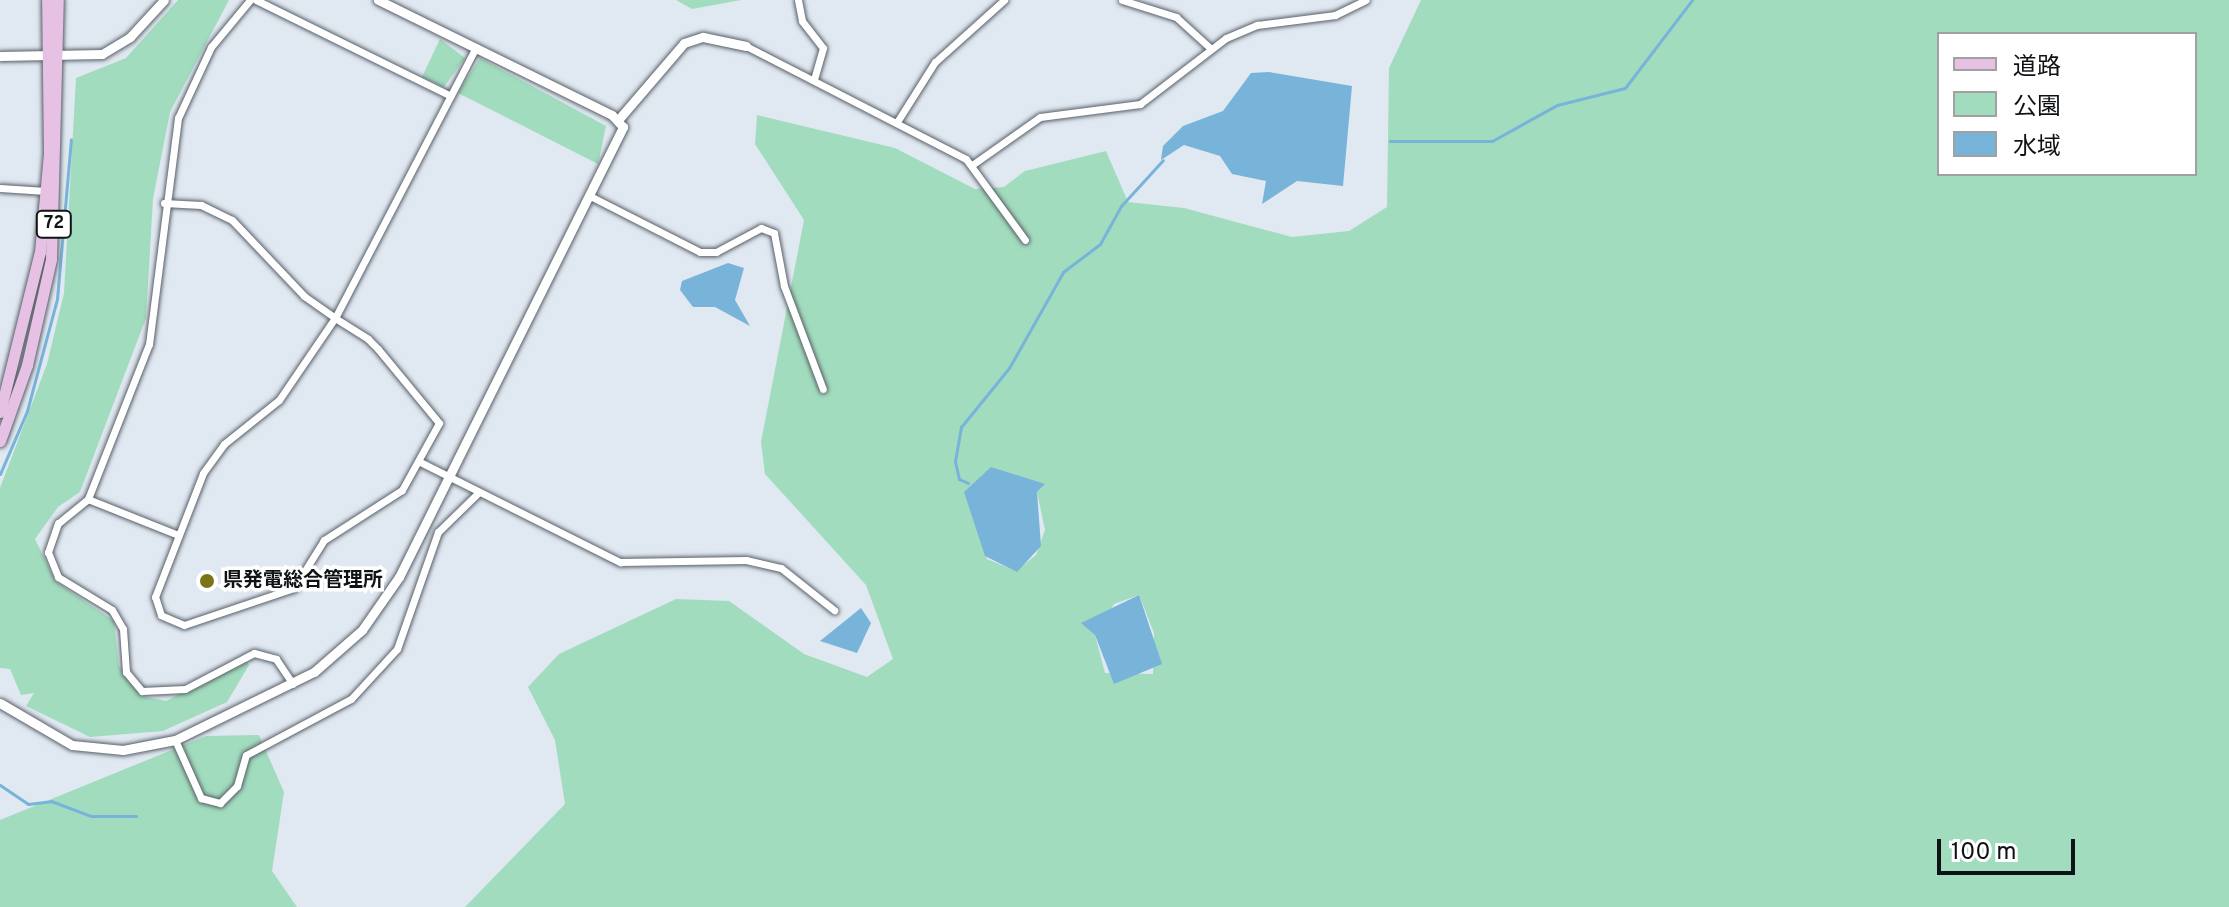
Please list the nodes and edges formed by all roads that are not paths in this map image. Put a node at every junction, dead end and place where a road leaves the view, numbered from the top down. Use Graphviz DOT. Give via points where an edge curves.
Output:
graph roads {
  1 [pos="47,0"];
  2 [pos="58,0"];
  3 [pos="164,0"];
  4 [pos="250,0"];
  5 [pos="256,0"];
  6 [pos="378,0"];
  7 [pos="798,0"];
  8 [pos="1004,0"];
  9 [pos="1122,0"];
  10 [pos="1366,0"];
  11 [pos="746,46"];
  12 [pos="476,47"];
  13 [pos="1209,47"];
  14 [pos="0,56"];
  15 [pos="52,56"];
  16 [pos="814,80"];
  17 [pos="451,96"];
  18 [pos="618,120"];
  19 [pos="897,122"];
  20 [pos="972,165"];
  21 [pos="0,188"];
  22 [pos="46,191"];
  23 [pos="592,197"];
  24 [pos="164,203"];
  25 [pos="1025,240"];
  26 [pos="335,318"];
  27 [pos="823,389"];
  28 [pos="0,412"];
  29 [pos="0,441"];
  30 [pos="420,462"];
  31 [pos="448,477"];
  32 [pos="479,492"];
  33 [pos="88,499"];
  34 [pos="178,535"];
  35 [pos="834,610"];
  36 [pos="294,686"];
  37 [pos="0,703"];
  38 [pos="175,740"];
  1 -- 15 [label="main road, 72"];
  2 -- 15 [label="main road, 72"];
  3 -- 15 [label="street" via="113,50"];
  4 -- 24 [label="street" via="228,20 190,88 170,150"];
  5 -- 17 [label="street"];
  6 -- 12 [label="street"];
  7 -- 16 [label="street" via="802,21 823,48"];
  8 -- 19 [label="street" via="935,62"];
  9 -- 13 [label="street" via="1176,17"];
  10 -- 13 [label="street" via="1335,15 1257,25"];
  11 -- 16 [label="street"];
  11 -- 18 [label="street" via="703,37 684,43"];
  12 -- 17 [label="street"];
  12 -- 18 [label="street"];
  13 -- 20 [label="street" via="1140,104 1040,117"];
  14 -- 15 [label="street"];
  15 -- 22 [label="main road, 72"];
  15 -- 29 [label="main road, 72" via="51,259 40,319"];
  16 -- 19 [label="street"];
  17 -- 26 [label="street"];
  18 -- 23 [label="street" via="622,136"];
  19 -- 20 [label="street"];
  20 -- 25 [label="street"];
  21 -- 22 [label="street"];
  22 -- 28 [label="main road, 72" via="30,312"];
  23 -- 27 [label="street" via="700,252 716,252 761,228 774,233 784,286"];
  23 -- 31 [label="street"];
  24 -- 26 [label="street" via="201,205 232,220"];
  24 -- 33 [label="street" via="158,312"];
  26 -- 30 [label="street" via="378,349 439,423"];
  26 -- 34 [label="street" via="279,400 210,461"];
  30 -- 31 [label="street"];
  30 -- 34 [label="street" via="402,490 324,540 285,595 184,625 166,620 155,603"];
  31 -- 32 [label="street"];
  31 -- 36 [label="street" via="381,607"];
  32 -- 35 [label="street" via="630,564 746,560 781,568"];
  32 -- 38 [label="street" via="438,532 397,649 351,699 246,755 237,786 220,803 201,798"];
  33 -- 34 [label="street"];
  33 -- 36 [label="street" via="54,529 49,561 65,583 112,610 136,686 172,693 254,653 276,659"];
  36 -- 38 [label="street"];
  37 -- 38 [label="street" via="72,745 123,750"];
}
